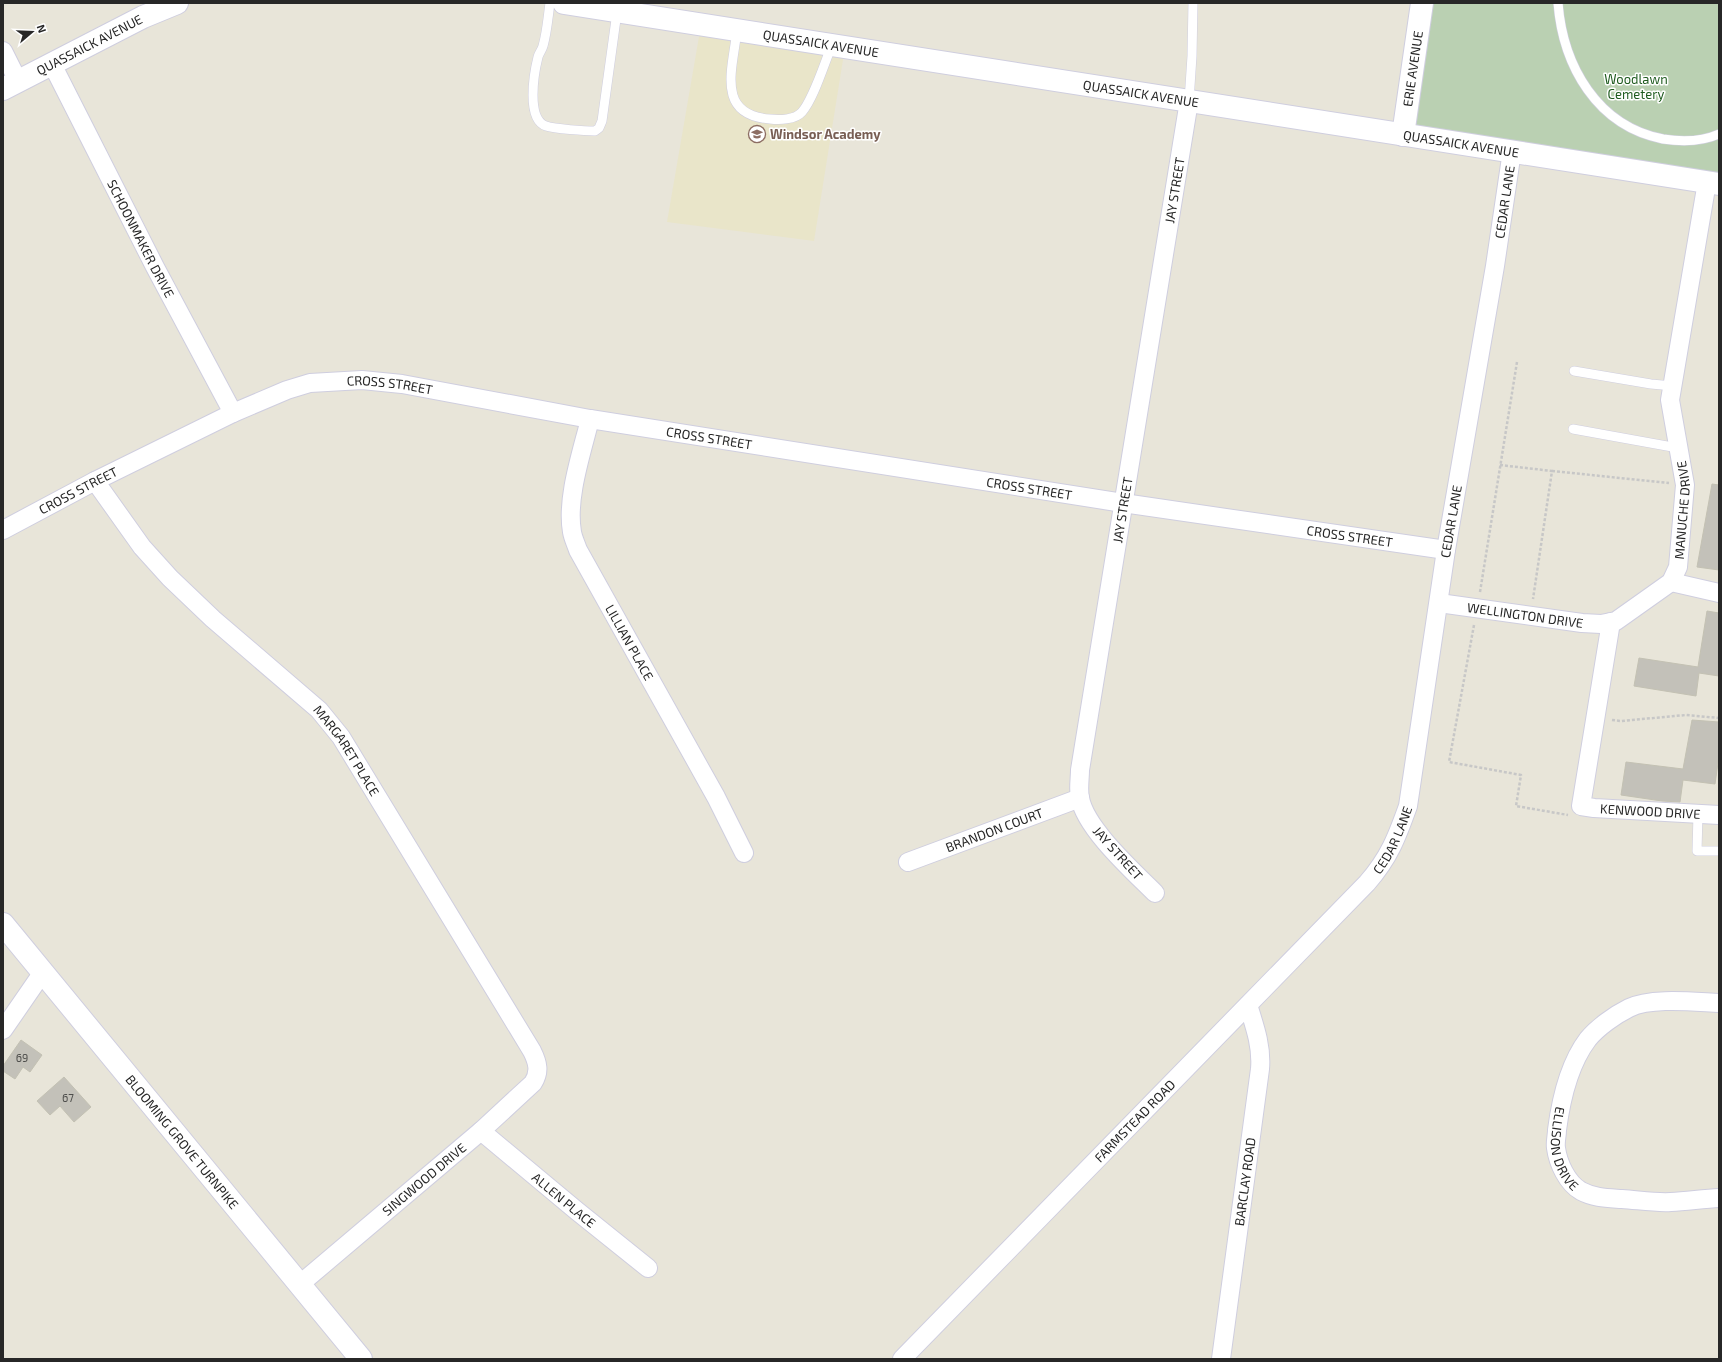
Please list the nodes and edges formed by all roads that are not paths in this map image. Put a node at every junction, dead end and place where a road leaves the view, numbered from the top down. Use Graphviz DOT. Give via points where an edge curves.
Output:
graph roads {
  1 [pos="177,3"];
  2 [pos="550,3"];
  3 [pos="564,3"];
  4 [pos="1193,3"];
  5 [pos="1422,3"];
  6 [pos="1558,3"];
  7 [pos="617,12"];
  8 [pos="737,30"];
  9 [pos="832,45"];
  10 [pos="3,51"];
  11 [pos="52,64"];
  12 [pos="11,85"];
  13 [pos="1189,101"];
  14 [pos="1403,134"];
  15 [pos="1719,134"];
  16 [pos="1512,152"];
  17 [pos="1713,183"];
  18 [pos="1574,371"];
  19 [pos="1673,386"];
  20 [pos="233,413"];
  21 [pos="590,419"];
  22 [pos="1572,429"];
  23 [pos="1678,448"];
  24 [pos="95,482"];
  25 [pos="1123,504"];
  26 [pos="3,530"];
  27 [pos="1446,550"];
  28 [pos="1671,582"];
  29 [pos="1719,593"];
  30 [pos="1439,603"];
  31 [pos="1611,622"];
  32 [pos="1080,798"];
  33 [pos="1698,814"];
  34 [pos="1719,815"];
  35 [pos="1719,851"];
  36 [pos="744,853"];
  37 [pos="908,862"];
  38 [pos="1367,883"];
  39 [pos="1155,893"];
  40 [pos="3,924"];
  41 [pos="43,972"];
  42 [pos="1719,1003"];
  43 [pos="1248,1005"];
  44 [pos="3,1030"];
  45 [pos="538,1066"];
  46 [pos="481,1131"];
  47 [pos="1719,1198"];
  48 [pos="648,1268"];
  49 [pos="299,1285"];
  50 [pos="361,1359"];
  51 [pos="902,1359"];
  52 [pos="1221,1359"];
  1 -- 11 [label="main road, QUASSAICK AVENUE" via="143,17"];
  2 -- 7 [label="lane" via="535,82 534,109 536,116 545,126 587,131 599,128"];
  3 -- 7 [label="main road, QUASSAICK AVENUE"];
  4 -- 13 [label="lane"];
  5 -- 14 [label="main road, ERIE AVENUE"];
  6 -- 15 [label="lane" via="1566,46 1573,64 1581,81 1610,115 1625,126 1649,136 1673,141 1693,142"];
  7 -- 8 [label="main road, QUASSAICK AVENUE"];
  8 -- 9 [label="main road, QUASSAICK AVENUE"];
  8 -- 9 [label="lane" via="731,84 734,99 738,108 745,113 768,119 780,120 801,113 814,91"];
  9 -- 13 [label="main road, QUASSAICK AVENUE"];
  10 -- 12 [label="street"];
  11 -- 12 [label="main road, QUASSAICK AVENUE"];
  11 -- 20 [label="street, SCHOONMAKER DRIVE" via="155,267"];
  13 -- 14 [label="main road, QUASSAICK AVENUE"];
  13 -- 25 [label="street, JAY STREET"];
  14 -- 16 [label="main road, QUASSAICK AVENUE"];
  16 -- 17 [label="main road, QUASSAICK AVENUE"];
  16 -- 27 [label="street, CEDAR LANE"];
  17 -- 19 [label="street, MANUCHE DRIVE"];
  18 -- 19 [label="lane"];
  19 -- 23 [label="street, MANUCHE DRIVE" via="1670,400"];
  20 -- 21 [label="street, CROSS STREET" via="310,383 362,380 402,384"];
  20 -- 24 [label="street, CROSS STREET"];
  21 -- 25 [label="street, CROSS STREET"];
  21 -- 36 [label="street, LILLIAN PLACE" via="572,498 572,534 578,550 716,797"];
  22 -- 23 [label="lane"];
  23 -- 28 [label="street, MANUCHE DRIVE" via="1685,485 1678,567"];
  24 -- 26 [label="street, CROSS STREET"];
  24 -- 45 [label="street, MARGARET PLACE" via="142,547 170,578 213,619 319,710 341,738 532,1051"];
  25 -- 27 [label="street, CROSS STREET"];
  25 -- 32 [label="street, JAY STREET" via="1080,770"];
  27 -- 30 [label="street, CEDAR LANE"];
  28 -- 29 [label="street"];
  28 -- 31 [label="street"];
  30 -- 31 [label="street, WELLINGTON DRIVE" via="1582,623"];
  30 -- 38 [label="street, CEDAR LANE" via="1408,806 1395,843 1380,868"];
  31 -- 33 [label="street, KENWOOD DRIVE" via="1596,718 1577,811 1594,808"];
  32 -- 37 [label="street, BRANDON COURT"];
  32 -- 39 [label="street, JAY STREET" via="1090,822"];
  33 -- 34 [label="street, KENWOOD DRIVE"];
  33 -- 35 [label="lane" via="1697,851"];
  38 -- 43 [label="street, FARMSTEAD ROAD"];
  40 -- 41 [label="main road, BLOOMING GROVE TURNPIKE"];
  41 -- 44 [label="street"];
  41 -- 49 [label="main road, BLOOMING GROVE TURNPIKE"];
  42 -- 47 [label="street, ELLISON DRIVE" via="1679,1001 1631,1007 1589,1038 1580,1052 1566,1086 1556,1146 1559,1162 1568,1178 1579,1190 1588,1194 1669,1202"];
  43 -- 51 [label="street, FARMSTEAD ROAD"];
  43 -- 52 [label="street, BARCLAY ROAD" via="1261,1054 1260,1069"];
  45 -- 46 [label="street, SINGWOOD DRIVE" via="538,1076 533,1083"];
  46 -- 48 [label="street, ALLEN PLACE"];
  46 -- 49 [label="street, SINGWOOD DRIVE"];
  49 -- 50 [label="main road, BLOOMING GROVE TURNPIKE"];
}
